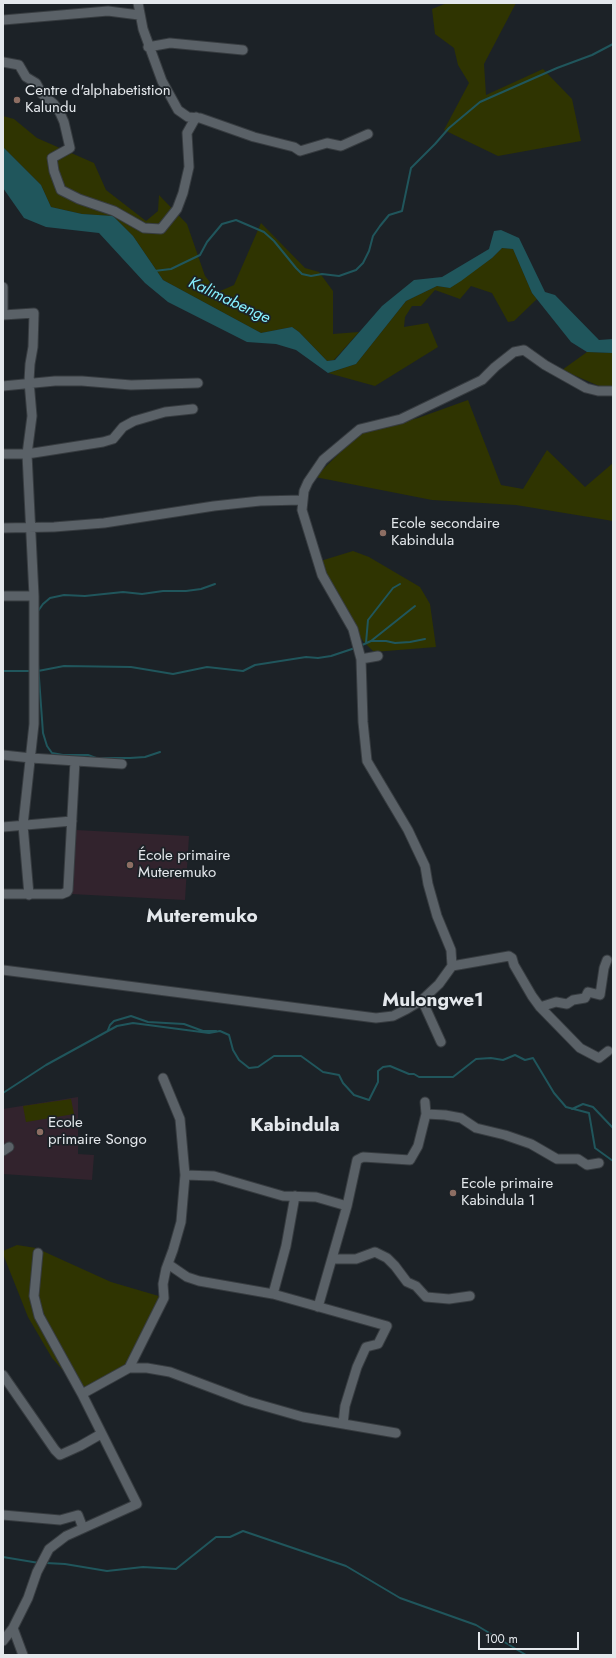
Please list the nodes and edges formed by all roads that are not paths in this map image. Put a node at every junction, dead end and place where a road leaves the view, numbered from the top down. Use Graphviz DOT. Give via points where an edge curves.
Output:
graph roads {
  1 [pos="138,3"];
  2 [pos="140,15"];
  3 [pos="3,20"];
  4 [pos="148,46"];
  5 [pos="243,50"];
  6 [pos="3,62"];
  7 [pos="196,117"];
  8 [pos="368,134"];
  9 [pos="3,287"];
  10 [pos="30,382"];
  11 [pos="198,383"];
  12 [pos="3,386"];
  13 [pos="613,391"];
  14 [pos="192,409"];
  15 [pos="3,454"];
  16 [pos="27,454"];
  17 [pos="302,500"];
  18 [pos="31,527"];
  19 [pos="3,528"];
  20 [pos="3,596"];
  21 [pos="34,596"];
  22 [pos="378,656"];
  23 [pos="361,659"];
  24 [pos="3,755"];
  25 [pos="31,758"];
  26 [pos="75,760"];
  27 [pos="122,764"];
  28 [pos="72,821"];
  29 [pos="23,825"];
  30 [pos="3,827"];
  31 [pos="3,894"];
  32 [pos="29,895"];
  33 [pos="607,960"];
  34 [pos="452,966"];
  35 [pos="3,970"];
  36 [pos="422,1000"];
  37 [pos="540,1007"];
  38 [pos="441,1042"];
  39 [pos="608,1050"];
  40 [pos="163,1078"];
  41 [pos="425,1102"];
  42 [pos="426,1114"];
  43 [pos="599,1163"];
  44 [pos="185,1175"];
  45 [pos="295,1196"];
  46 [pos="347,1206"];
  47 [pos="38,1253"];
  48 [pos="333,1259"];
  49 [pos="168,1264"];
  50 [pos="273,1294"];
  51 [pos="470,1296"];
  52 [pos="318,1307"];
  53 [pos="129,1368"];
  54 [pos="3,1375"];
  55 [pos="82,1394"];
  56 [pos="343,1424"];
  57 [pos="396,1432"];
  58 [pos="101,1434"];
  59 [pos="3,1515"];
  60 [pos="83,1528"];
  61 [pos="12,1628"];
  62 [pos="3,1641"];
  63 [pos="23,1655"];
  1 -- 2 [label="street"];
  2 -- 3 [label="street" via="108,11"];
  2 -- 4 [label="street"];
  4 -- 5 [label="street" via="170,43"];
  4 -- 7 [label="street" via="162,82 178,110 188,117"];
  6 -- 7 [label="street" via="18,65 60,113 70,148 52,158 61,190 114,211 144,228 161,229 177,209 189,167 187,133"];
  7 -- 8 [label="street" via="300,151 327,143 341,146"];
  9 -- 10 [label="street" via="3,315 34,313"];
  10 -- 11 [label="street" via="82,381 130,385"];
  10 -- 12 [label="street"];
  10 -- 16 [label="street" via="32,416"];
  13 -- 17 [label="street" via="586,388 524,350 514,352 482,380 401,419 360,429 323,460 308,482"];
  14 -- 16 [label="street" via="165,412 134,421 126,425 113,439"];
  15 -- 16 [label="street"];
  16 -- 18 [label="street"];
  17 -- 18 [label="street" via="214,506 104,523"];
  17 -- 23 [label="street" via="302,510 322,575 353,629"];
  18 -- 19 [label="street"];
  18 -- 21 [label="street"];
  20 -- 21 [label="street"];
  21 -- 25 [label="street" via="34,724"];
  22 -- 23 [label="street"];
  23 -- 34 [label="street" via="366,761 408,830 424,866 437,916 451,950"];
  24 -- 25 [label="street"];
  25 -- 26 [label="street"];
  25 -- 29 [label="street"];
  26 -- 27 [label="street"];
  26 -- 28 [label="street"];
  28 -- 29 [label="street"];
  28 -- 32 [label="street" via="68,890 62,894"];
  29 -- 30 [label="street"];
  29 -- 32 [label="street"];
  31 -- 32 [label="street"];
  33 -- 37 [label="street" via="600,995 588,992 585,998 567,1004 556,1002"];
  34 -- 36 [label="street" via="439,984"];
  34 -- 37 [label="street" via="509,956"];
  35 -- 36 [label="street" via="376,1018 393,1016"];
  36 -- 38 [label="street"];
  37 -- 39 [label="street" via="587,1053 599,1058"];
  40 -- 44 [label="street" via="180,1119"];
  41 -- 42 [label="street"];
  42 -- 43 [label="street" via="461,1118 476,1128 531,1144 557,1159 578,1159 587,1165"];
  42 -- 46 [label="street" via="418,1146 410,1160 357,1160"];
  44 -- 45 [label="street" via="214,1176 282,1196"];
  44 -- 49 [label="street" via="181,1222"];
  45 -- 46 [label="street" via="316,1197"];
  45 -- 50 [label="street" via="286,1246"];
  46 -- 48 [label="street"];
  47 -- 55 [label="street" via="34,1296 39,1316"];
  48 -- 51 [label="street" via="356,1259 375,1252 387,1258 407,1282 416,1286 426,1297 449,1299"];
  48 -- 52 [label="street"];
  49 -- 50 [label="street" via="187,1277 199,1281"];
  49 -- 53 [label="street" via="164,1277 164,1298"];
  50 -- 52 [label="street"];
  52 -- 56 [label="street" via="387,1326 378,1344 366,1347 357,1367"];
  53 -- 55 [label="street"];
  53 -- 56 [label="street" via="170,1372 247,1401 302,1417"];
  54 -- 58 [label="street" via="60,1454"];
  55 -- 58 [label="street"];
  56 -- 57 [label="street"];
  58 -- 60 [label="street" via="137,1504"];
  59 -- 60 [label="street" via="60,1520 78,1515"];
  60 -- 61 [label="street" via="66,1536 49,1549"];
  61 -- 62 [label="street"];
  61 -- 63 [label="street"];
}
